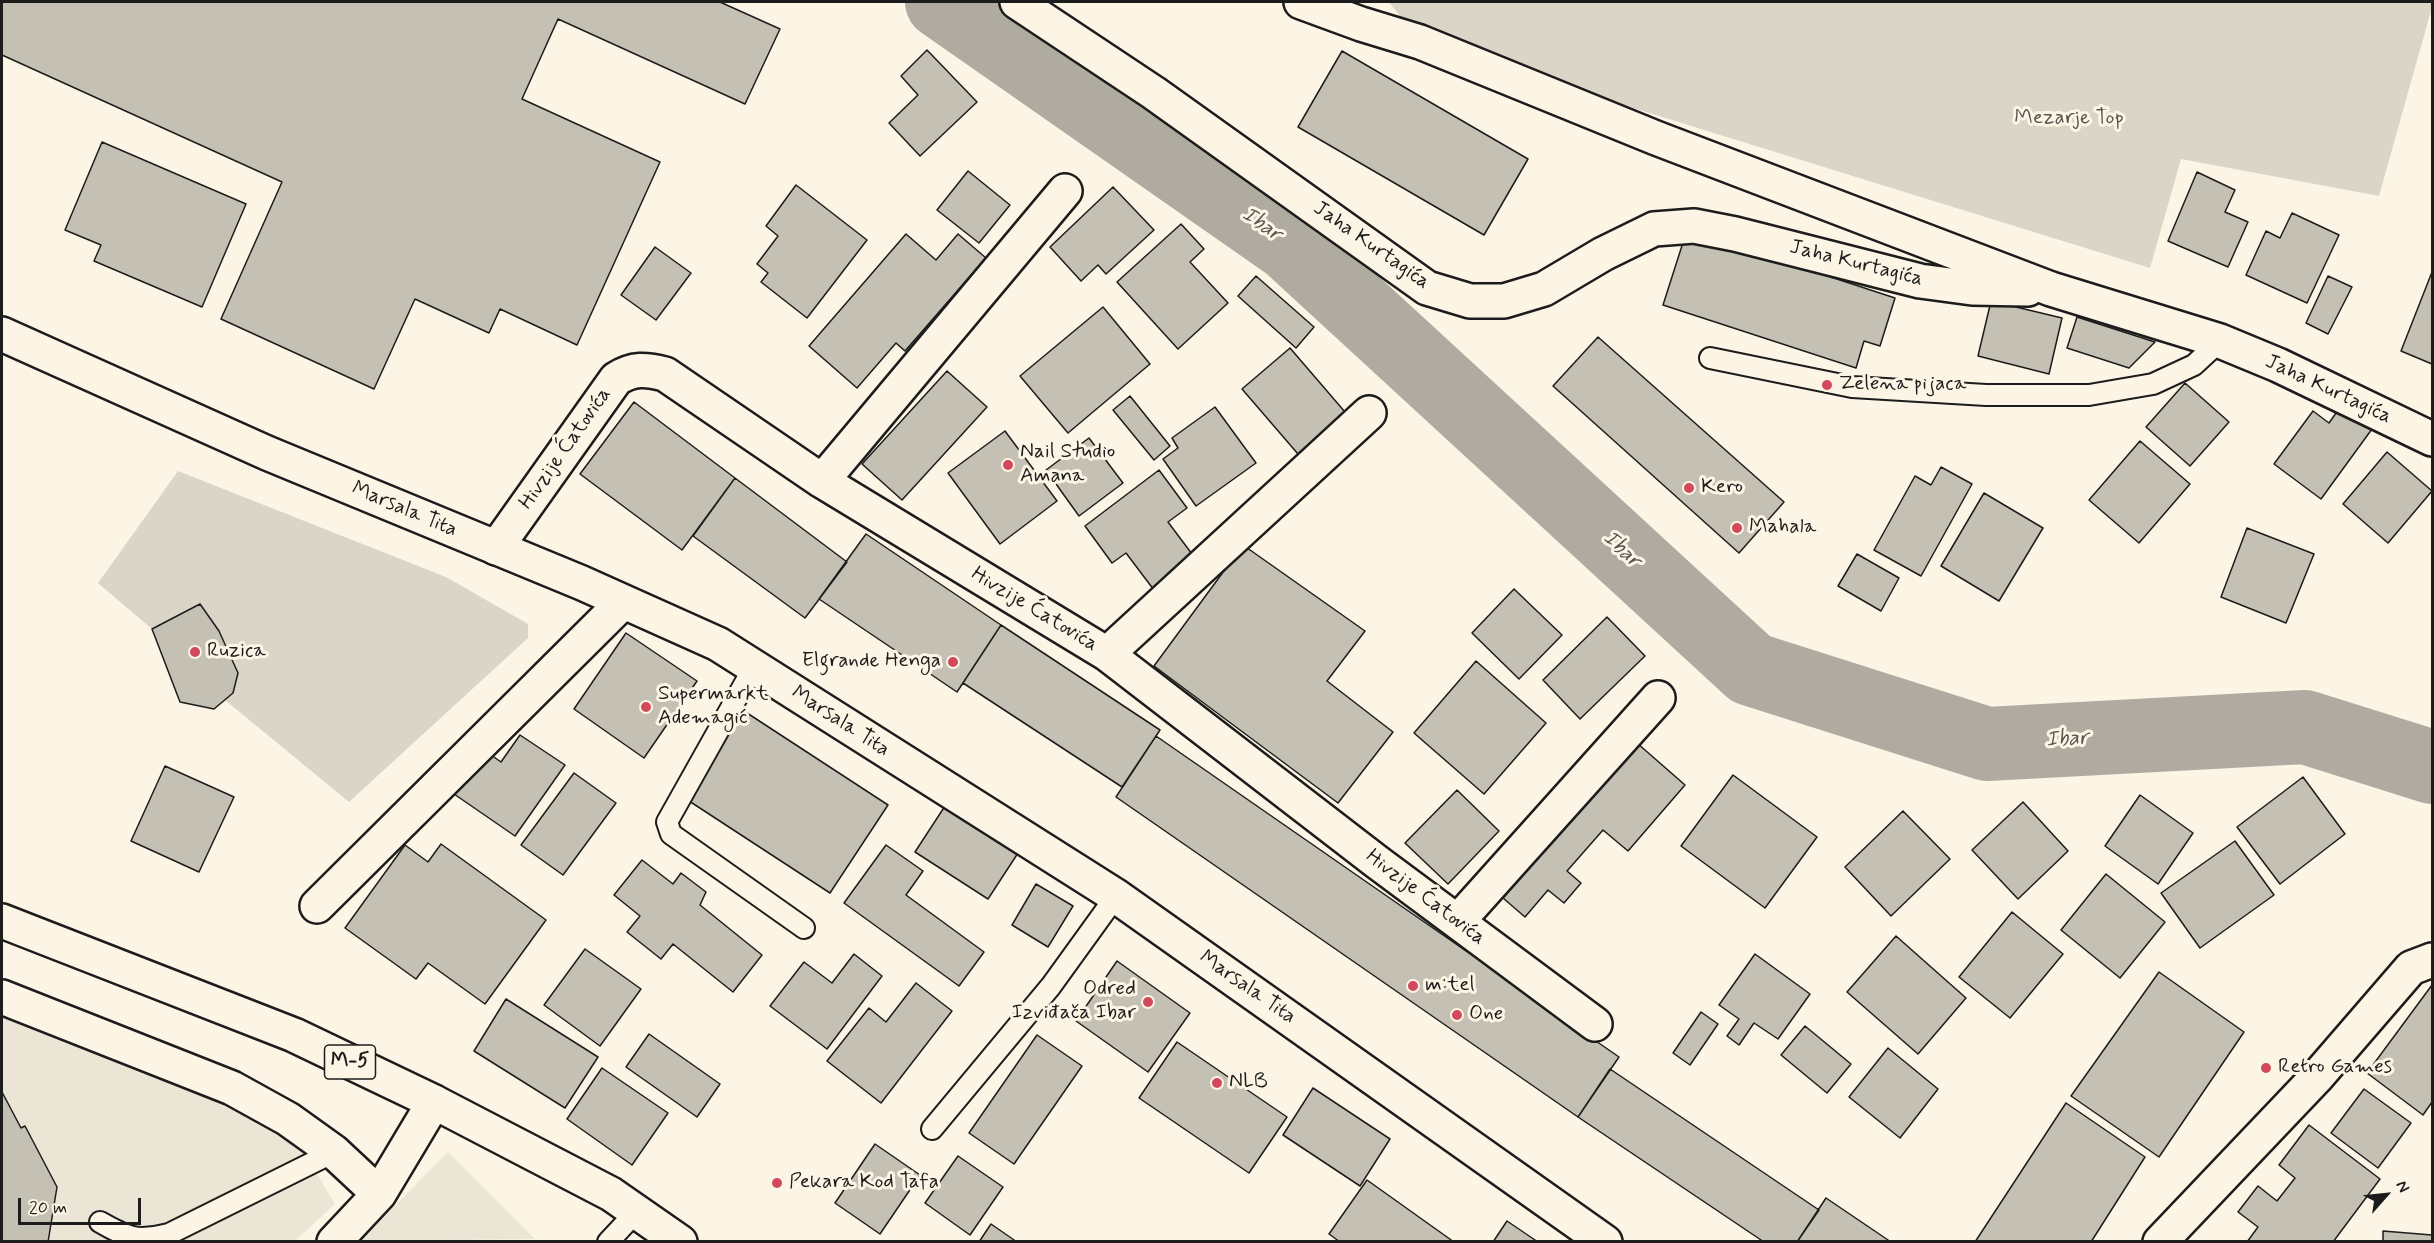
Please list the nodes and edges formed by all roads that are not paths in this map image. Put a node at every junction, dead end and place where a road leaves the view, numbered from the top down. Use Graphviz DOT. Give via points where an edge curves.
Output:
graph roads {
  1 [pos="1017,2"];
  2 [pos="1301,2"];
  3 [pos="1334,2"];
  4 [pos="1361,24"];
  5 [pos="1065,191"];
  6 [pos="2051,289"];
  7 [pos="2,334"];
  8 [pos="2220,341"];
  9 [pos="1710,357"];
  10 [pos="1369,413"];
  11 [pos="2433,439"];
  12 [pos="822,481"];
  13 [pos="496,548"];
  14 [pos="623,602"];
  15 [pos="1107,654"];
  16 [pos="754,667"];
  17 [pos="1658,698"];
  18 [pos="1116,896"];
  19 [pos="317,906"];
  20 [pos="2,921"];
  21 [pos="1458,921"];
  22 [pos="804,928"];
  23 [pos="2422,964"];
  24 [pos="2,997"];
  25 [pos="1595,1024"];
  26 [pos="434,1102"];
  27 [pos="932,1129"];
  28 [pos="334,1152"];
  29 [pos="379,1194"];
  30 [pos="637,1211"];
  31 [pos="100,1222"];
  32 [pos="334,1242"];
  33 [pos="608,1242"];
  34 [pos="680,1242"];
  35 [pos="1605,1242"];
  36 [pos="2160,1242"];
  1 -- 6 [label="street, Jaha Kurtagića" via="1154,93 1427,288 1470,301 1504,301 1544,289 1654,229 1694,226 1920,281 1972,288"];
  2 -- 4 [label="street, Jaha Kurtagića"];
  3 -- 4 [label="street"];
  4 -- 6 [label="street, Jaha Kurtagića" via="1420,42 1656,138"];
  5 -- 12 [label="street"];
  6 -- 8 [label="street, Jaha Kurtagića"];
  7 -- 13 [label="street, Marsala Tita" via="267,453"];
  8 -- 9 [label="lane" via="2194,365 2153,384 2089,395 1852,387"];
  8 -- 11 [label="street, Jaha Kurtagića"];
  10 -- 15 [label="street"];
  12 -- 13 [label="street, Hivzije Ćatovića" via="665,374 644,369 626,372 616,379"];
  12 -- 15 [label="street, Hivzije Ćatovića"];
  13 -- 14 [label="street, Marsala Tita"];
  14 -- 16 [label="street, Marsala Tita" via="718,644"];
  14 -- 19 [label="street"];
  15 -- 21 [label="street, Hivzije Ćatovića"];
  16 -- 18 [label="street, Marsala Tita"];
  16 -- 22 [label="lane" via="667,822 671,834"];
  17 -- 21 [label="street"];
  18 -- 27 [label="lane" via="1051,986"];
  18 -- 35 [label="street, Marsala Tita"];
  20 -- 26 [label="street, M-5" via="294,1035"];
  21 -- 25 [label="street, Hivzije Ćatovića"];
  23 -- 36 [label="street"];
  24 -- 28 [label="street" via="232,1088 288,1119"];
  26 -- 29 [label="street"];
  26 -- 30 [label="street, M-5"];
  28 -- 29 [label="street"];
  28 -- 31 [label="lane" via="169,1234 145,1240 127,1238"];
  29 -- 32 [label="street"];
  30 -- 33 [label="lane"];
  30 -- 34 [label="street, M-5"];
}
